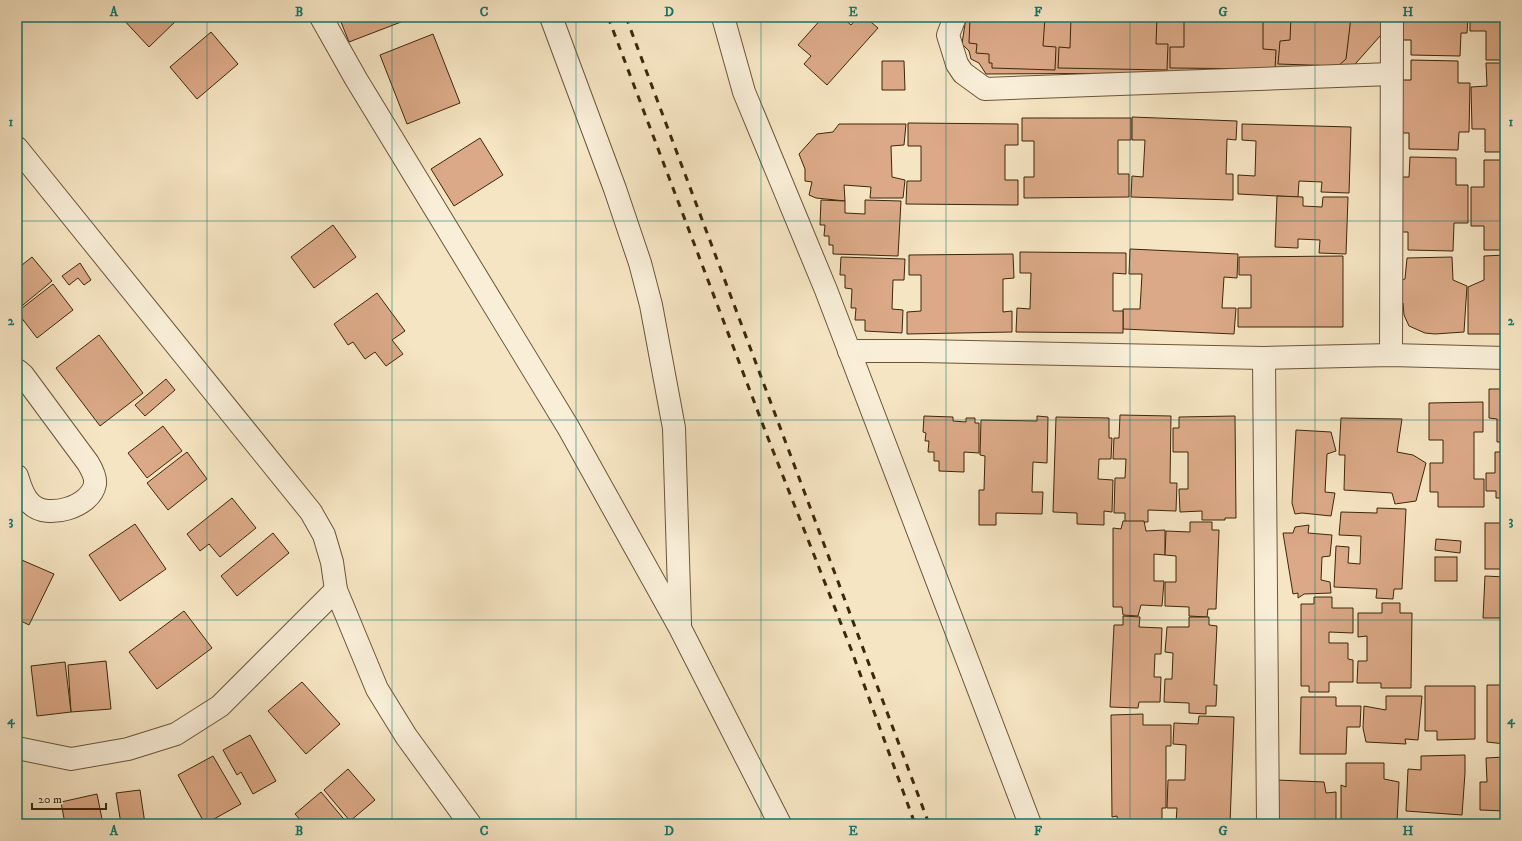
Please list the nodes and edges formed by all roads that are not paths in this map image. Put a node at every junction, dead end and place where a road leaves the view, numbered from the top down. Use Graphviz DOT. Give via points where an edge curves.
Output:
graph roads {
  1 [pos="321,17"];
  2 [pos="551,17"];
  3 [pos="723,17"];
  4 [pos="955,17"];
  5 [pos="1392,17"];
  6 [pos="1391,74"];
  7 [pos="17,148"];
  8 [pos="849,351"];
  9 [pos="1391,355"];
  10 [pos="1264,358"];
  11 [pos="1505,358"];
  12 [pos="17,370"];
  13 [pos="17,476"];
  14 [pos="336,590"];
  15 [pos="680,628"];
  16 [pos="17,748"];
  17 [pos="470,824"];
  18 [pos="780,824"];
  19 [pos="1030,824"];
  20 [pos="1268,824"];
  1 -- 15 [label="street" via="356,79 568,427"];
  2 -- 15 [label="street" via="615,189 640,262 651,305 674,428"];
  3 -- 8 [label="street" via="744,92"];
  4 -- 6 [label="street" via="948,36 957,64 963,73 985,88"];
  5 -- 6 [label="street"];
  6 -- 9 [label="street"];
  7 -- 14 [label="street" via="311,512 324,535 332,562"];
  8 -- 10 [label="street"];
  8 -- 19 [label="street"];
  9 -- 10 [label="street"];
  9 -- 11 [label="street"];
  10 -- 20 [label="street"];
  12 -- 13 [label="street" via="88,463 95,483 88,498 73,507 58,511 40,510 31,505 24,496"];
  14 -- 16 [label="street" via="220,706 176,734 128,749 71,759"];
  14 -- 17 [label="street" via="377,690 406,736"];
  15 -- 18 [label="street"];
}
